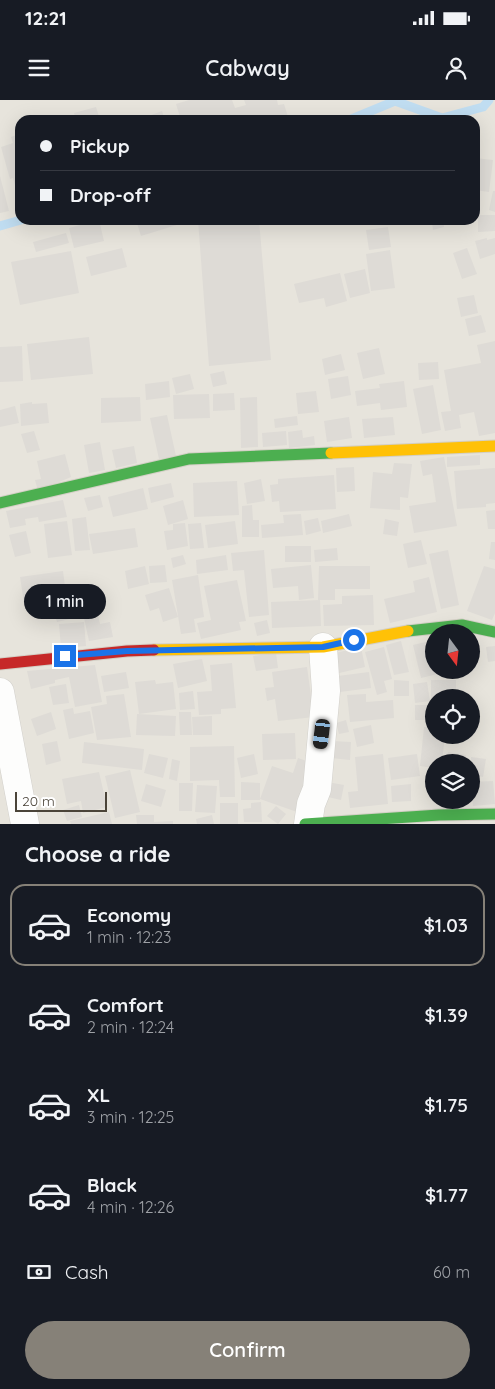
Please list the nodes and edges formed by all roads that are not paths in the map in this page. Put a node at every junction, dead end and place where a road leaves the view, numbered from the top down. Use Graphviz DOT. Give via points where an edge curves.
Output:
graph roads {
  1 [pos="495,446"];
  2 [pos="0,503"];
  3 [pos="495,632"];
  4 [pos="323,647"];
  5 [pos="0,664"];
  6 [pos="0,692"];
  7 [pos="488,817"];
  8 [pos="25,824"];
  9 [pos="307,824"];
  1 -- 2 [label="street" via="189,459"];
  3 -- 4 [label="street" via="462,625 385,634"];
  4 -- 5 [label="street" via="127,651"];
  4 -- 9 [label="street" via="326,691 317,789"];
  6 -- 8 [label="street"];
  7 -- 9 [label="street" via="439,815"];
}
